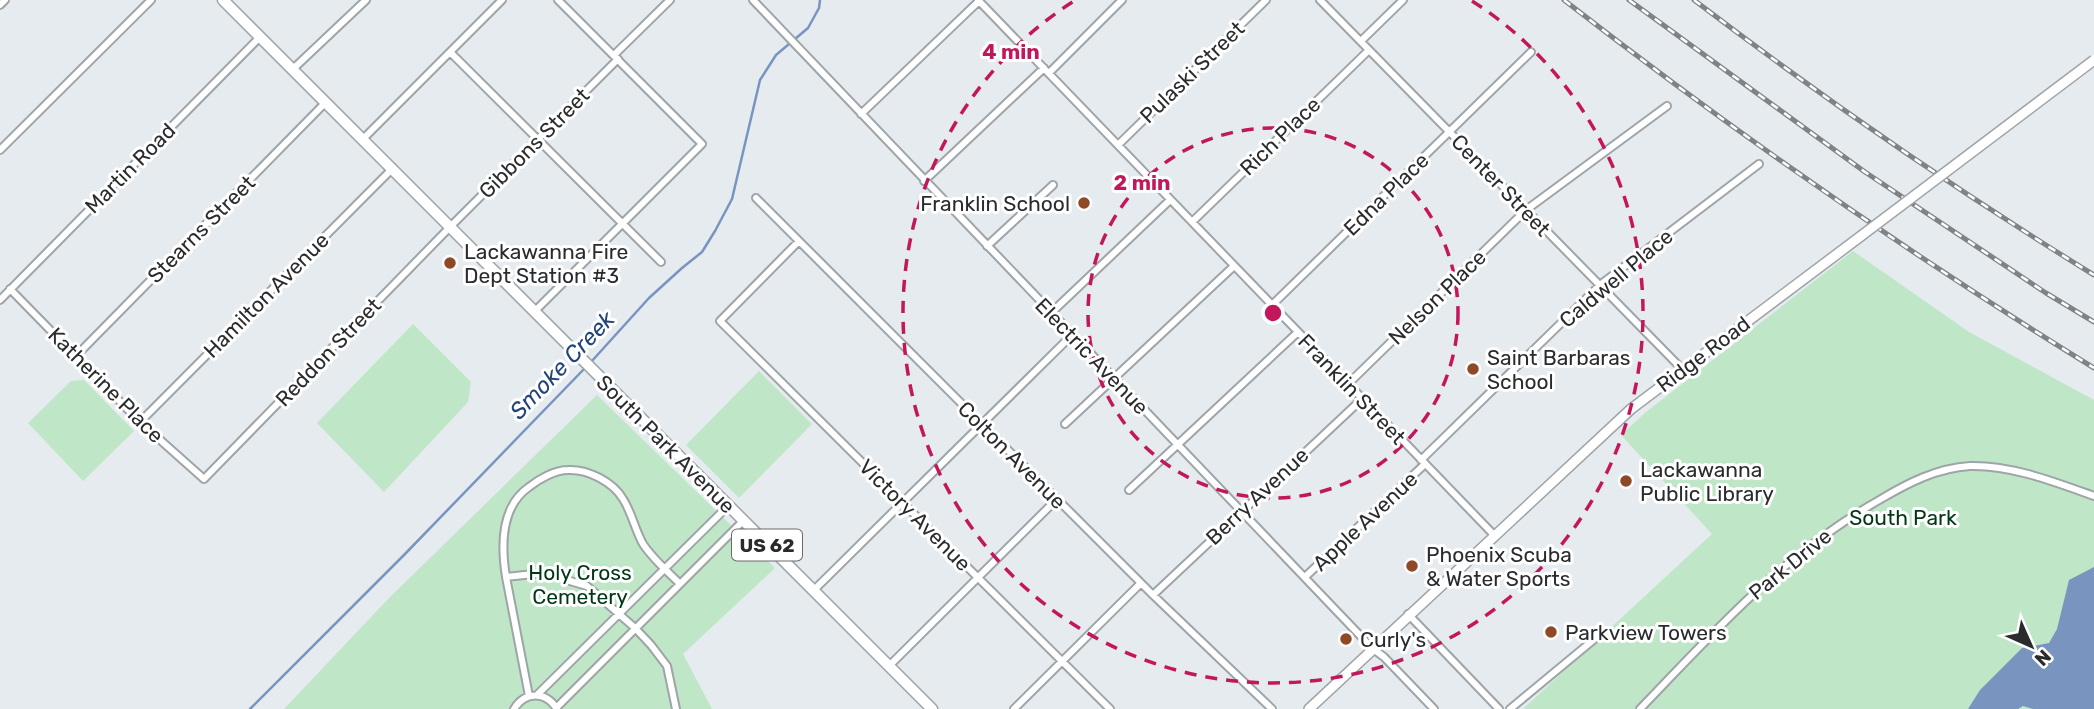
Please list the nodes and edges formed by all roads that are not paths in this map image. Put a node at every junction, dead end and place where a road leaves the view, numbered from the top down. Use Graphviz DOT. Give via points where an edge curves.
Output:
graph roads {
  1 [pos="5,0"];
  2 [pos="151,0"];
  3 [pos="223,0"];
  4 [pos="366,0"];
  5 [pos="502,0"];
  6 [pos="558,0"];
  7 [pos="670,0"];
  8 [pos="753,0"];
  9 [pos="991,0"];
  10 [pos="1122,0"];
  11 [pos="1266,0"];
  12 [pos="1320,0"];
  13 [pos="1403,0"];
  14 [pos="980,3"];
  15 [pos="0,5"];
  16 [pos="260,37"];
  17 [pos="1360,41"];
  18 [pos="1369,50"];
  19 [pos="450,52"];
  20 [pos="1531,52"];
  21 [pos="616,57"];
  22 [pos="2094,60"];
  23 [pos="293,69"];
  24 [pos="1046,71"];
  25 [pos="326,102"];
  26 [pos="1667,106"];
  27 [pos="861,114"];
  28 [pos="1450,132"];
  29 [pos="363,139"];
  30 [pos="538,139"];
  31 [pos="1118,145"];
  32 [pos="0,150"];
  33 [pos="1759,164"];
  34 [pos="393,168"];
  35 [pos="925,181"];
  36 [pos="1053,185"];
  37 [pos="756,198"];
  38 [pos="1170,200"];
  39 [pos="1526,210"];
  40 [pos="1192,222"];
  41 [pos="623,224"];
  42 [pos="451,226"];
  43 [pos="799,241"];
  44 [pos="987,246"];
  45 [pos="661,262"];
  46 [pos="1234,266"];
  47 [pos="1600,285"];
  48 [pos="10,289"];
  49 [pos="0,300"];
  50 [pos="1272,305"];
  51 [pos="535,311"];
  52 [pos="1051,313"];
  53 [pos="1298,332"];
  54 [pos="1072,335"];
  55 [pos="76,356"];
  56 [pos="1682,369"];
  57 [pos="1114,378"];
  58 [pos="1348,384"];
  59 [pos="1362,398"];
  60 [pos="140,422"];
  61 [pos="982,424"];
  62 [pos="1065,424"];
  63 [pos="1177,444"];
  64 [pos="1423,462"];
  65 [pos="204,479"];
  66 [pos="1129,490"];
  67 [pos="2094,496"];
  68 [pos="1057,499"];
  69 [pos="902,503"];
  70 [pos="728,506"];
  71 [pos="1241,511"];
  72 [pos="743,521"];
  73 [pos="1494,535"];
  74 [pos="664,569"];
  75 [pos="506,577"];
  76 [pos="1304,577"];
  77 [pos="978,578"];
  78 [pos="1141,583"];
  79 [pos="680,584"];
  80 [pos="813,591"];
  81 [pos="1153,595"];
  82 [pos="620,614"];
  83 [pos="1408,614"];
  84 [pos="635,628"];
  85 [pos="1602,632"];
  86 [pos="1372,648"];
  87 [pos="1061,662"];
  88 [pos="889,666"];
  89 [pos="537,695"];
  90 [pos="529,696"];
  91 [pos="556,708"];
  92 [pos="514,709"];
  93 [pos="676,709"];
  94 [pos="932,709"];
  95 [pos="1014,709"];
  96 [pos="1110,709"];
  97 [pos="1272,709"];
  98 [pos="1309,709"];
  99 [pos="1434,709"];
  100 [pos="1499,709"];
  101 [pos="1510,709"];
  102 [pos="1640,709"];
  1 -- 15 [label="street"];
  2 -- 32 [label="street"];
  3 -- 16 [label="main road, South Park Avenue / US 62"];
  4 -- 23 [label="street"];
  5 -- 19 [label="street"];
  6 -- 21 [label="street"];
  7 -- 21 [label="street, Gibbons Street"];
  8 -- 27 [label="street, Electric Avenue"];
  9 -- 14 [label="street"];
  10 -- 24 [label="street"];
  11 -- 31 [label="street, Pulaski Street"];
  12 -- 17 [label="street, Center Street"];
  13 -- 17 [label="street"];
  14 -- 24 [label="street, Franklin Street"];
  14 -- 27 [label="street"];
  16 -- 23 [label="main road, South Park Avenue / US 62"];
  16 -- 48 [label="street, Martin Road"];
  17 -- 18 [label="street, Center Street"];
  18 -- 28 [label="street, Center Street"];
  18 -- 40 [label="street, Rich Place"];
  19 -- 29 [label="street"];
  19 -- 30 [label="street"];
  20 -- 28 [label="street, Edna Place"];
  21 -- 30 [label="street, Gibbons Street"];
  21 -- 41 [label="street" via="702,144"];
  22 -- 56 [label="main road, Ridge Road, bridge"];
  23 -- 25 [label="main road, South Park Avenue / US 62"];
  24 -- 31 [label="street, Franklin Street"];
  24 -- 35 [label="street"];
  25 -- 29 [label="main road, South Park Avenue / US 62"];
  25 -- 55 [label="street, Stearns Street"];
  26 -- 39 [label="street, Nelson Place"];
  27 -- 35 [label="street, Electric Avenue"];
  28 -- 39 [label="street, Center Street"];
  28 -- 50 [label="street, Edna Place"];
  29 -- 34 [label="main road, South Park Avenue / US 62"];
  30 -- 41 [label="street"];
  30 -- 42 [label="street, Gibbons Street"];
  31 -- 38 [label="street, Franklin Street"];
  33 -- 47 [label="street, Caldwell Place"];
  34 -- 42 [label="main road, South Park Avenue / US 62"];
  34 -- 60 [label="street, Hamilton Avenue"];
  35 -- 44 [label="street, Electric Avenue"];
  36 -- 44 [label="street"];
  37 -- 43 [label="street, Colton Avenue"];
  38 -- 40 [label="street, Franklin Street"];
  38 -- 52 [label="street"];
  39 -- 47 [label="street, Center Street"];
  39 -- 58 [label="street, Nelson Place"];
  40 -- 46 [label="street, Franklin Street"];
  41 -- 45 [label="street"];
  41 -- 51 [label="street"];
  42 -- 51 [label="main road, South Park Avenue / US 62"];
  42 -- 65 [label="street, Reddon Street"];
  43 -- 61 [label="street, Colton Avenue"];
  43 -- 69 [label="street, Victory Avenue" via="720,321"];
  44 -- 52 [label="street, Electric Avenue"];
  46 -- 50 [label="street, Franklin Street"];
  46 -- 57 [label="street"];
  47 -- 56 [label="street, Center Street"];
  47 -- 64 [label="street, Caldwell Place"];
  48 -- 49 [label="street, Martin Road"];
  48 -- 55 [label="street, Katherine Place"];
  50 -- 53 [label="street, Franklin Street"];
  51 -- 70 [label="main road, South Park Avenue / US 62"];
  52 -- 54 [label="street, Electric Avenue"];
  53 -- 58 [label="street, Franklin Street"];
  53 -- 63 [label="street"];
  54 -- 57 [label="street, Electric Avenue"];
  54 -- 61 [label="street"];
  55 -- 60 [label="street, Katherine Place"];
  56 -- 73 [label="main road, Ridge Road" via="1630,409"];
  57 -- 62 [label="street"];
  57 -- 63 [label="street, Electric Avenue"];
  58 -- 59 [label="street, Franklin Street"];
  59 -- 64 [label="street, Franklin Street"];
  59 -- 71 [label="street, Berry Avenue"];
  60 -- 65 [label="street, Katherine Place"];
  61 -- 68 [label="street, Colton Avenue"];
  61 -- 69 [label="street"];
  63 -- 66 [label="street"];
  63 -- 71 [label="street, Electric Avenue"];
  64 -- 73 [label="street, Franklin Street"];
  64 -- 76 [label="street, Apple Avenue"];
  67 -- 102 [label="street, Park Drive" via="1991,467 1968,466 1918,479 1855,514 1793,558 1732,612"];
  68 -- 77 [label="street"];
  68 -- 78 [label="street, Colton Avenue"];
  69 -- 77 [label="street, Victory Avenue"];
  69 -- 80 [label="street"];
  70 -- 72 [label="main road, South Park Avenue / US 62"];
  70 -- 74 [label="street"];
  71 -- 76 [label="street, Electric Avenue"];
  71 -- 81 [label="street, Berry Avenue"];
  72 -- 79 [label="street"];
  72 -- 80 [label="main road, South Park Avenue / US 62"];
  73 -- 83 [label="main road, Ridge Road"];
  74 -- 75 [label="street" via="642,542 622,498 606,482 567,470 527,488 509,512 503,550"];
  74 -- 79 [label="street"];
  74 -- 82 [label="street"];
  75 -- 82 [label="street" via="543,573 587,586"];
  75 -- 90 [label="street"];
  76 -- 86 [label="street, Electric Avenue"];
  77 -- 87 [label="street, Victory Avenue"];
  77 -- 88 [label="street"];
  78 -- 81 [label="street, Colton Avenue"];
  78 -- 87 [label="street"];
  79 -- 84 [label="street"];
  80 -- 88 [label="main road, South Park Avenue / US 62"];
  81 -- 97 [label="street, Colton Avenue"];
  82 -- 84 [label="street"];
  82 -- 89 [label="street"];
  83 -- 86 [label="main road, Ridge Road"];
  83 -- 100 [label="street"];
  84 -- 91 [label="street"];
  84 -- 93 [label="street" via="667,666"];
  85 -- 101 [label="street"];
  86 -- 98 [label="main road, Ridge Road"];
  86 -- 99 [label="street, Electric Avenue"];
  87 -- 95 [label="street"];
  87 -- 96 [label="street, Victory Avenue"];
  88 -- 94 [label="main road, South Park Avenue / US 62"];
  89 -- 90 [label="street"];
  89 -- 91 [label="street"];
  90 -- 92 [label="street"];
}
